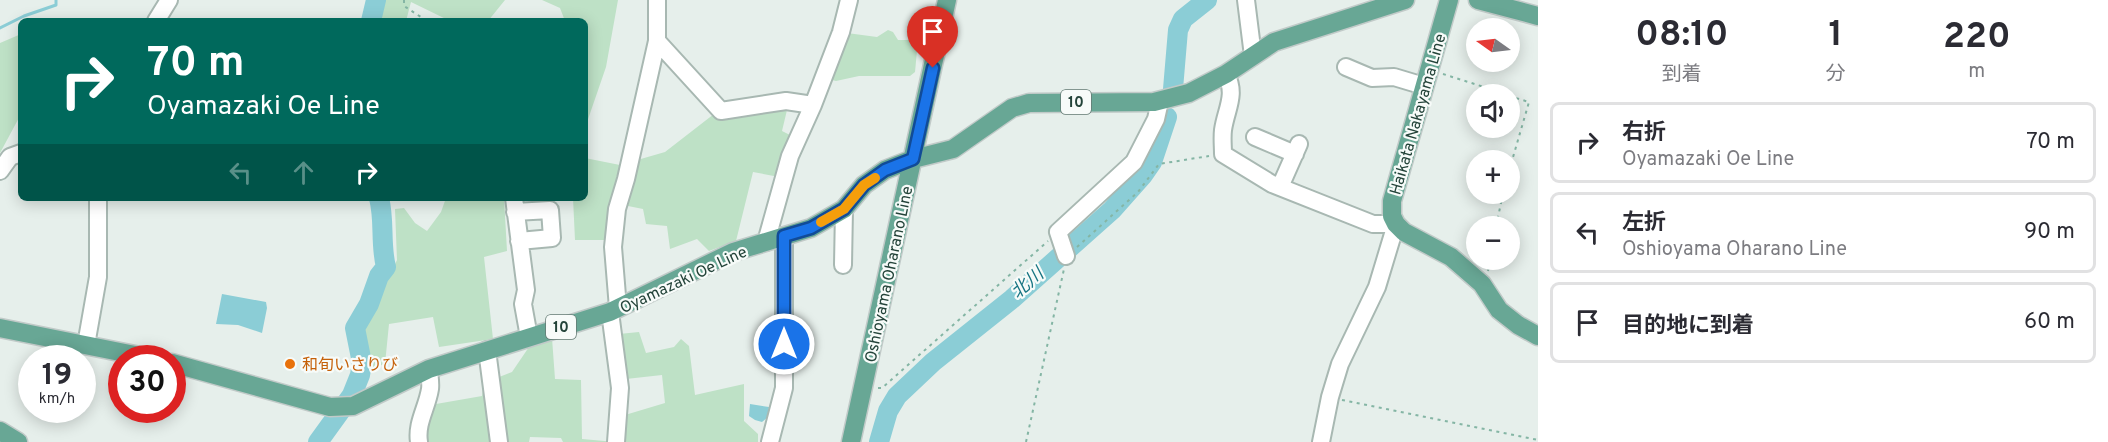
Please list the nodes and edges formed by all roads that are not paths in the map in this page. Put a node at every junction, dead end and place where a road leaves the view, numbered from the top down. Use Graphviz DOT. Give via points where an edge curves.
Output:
graph roads {
  1 [pos="169,0"];
  2 [pos="657,0"];
  3 [pos="849,0"];
  4 [pos="947,0"];
  5 [pos="1246,0"];
  6 [pos="1405,0"];
  7 [pos="1449,0"];
  8 [pos="1478,0"];
  9 [pos="1538,16"];
  10 [pos="158,18"];
  11 [pos="657,41"];
  12 [pos="1253,56"];
  13 [pos="1346,67"];
  14 [pos="1226,74"];
  15 [pos="1427,78"];
  16 [pos="1160,101"];
  17 [pos="813,105"];
  18 [pos="1255,137"];
  19 [pos="18,154"];
  20 [pos="913,159"];
  21 [pos="0,171"];
  22 [pos="1280,187"];
  23 [pos="98,201"];
  24 [pos="514,205"];
  25 [pos="844,209"];
  26 [pos="1396,224"];
  27 [pos="784,236"];
  28 [pos="519,242"];
  29 [pos="766,242"];
  30 [pos="1066,256"];
  31 [pos="843,266"];
  32 [pos="614,310"];
  33 [pos="0,328"];
  34 [pos="1538,336"];
  35 [pos="529,337"];
  36 [pos="86,345"];
  37 [pos="487,350"];
  38 [pos="186,367"];
  39 [pos="429,369"];
  40 [pos="0,431"];
  41 [pos="18,442"];
  42 [pos="419,442"];
  43 [pos="499,442"];
  44 [pos="616,442"];
  45 [pos="770,442"];
  46 [pos="851,442"];
  47 [pos="1321,442"];
  1 -- 10 [label="street"];
  2 -- 11 [label="street"];
  3 -- 17 [label="street"];
  4 -- 20 [label="main road, Oshioyama Oharano Line"];
  5 -- 12 [label="street"];
  6 -- 12 [label="main road, Oyamazaki Oe Line / 10" via="1274,42"];
  7 -- 15 [label="main road, Haikata Nakayama Line"];
  8 -- 9 [label="main road"];
  11 -- 17 [label="street" via="721,111 786,101"];
  11 -- 32 [label="street" via="616,208"];
  12 -- 14 [label="main road, Oyamazaki Oe Line / 10"];
  13 -- 15 [label="street" via="1372,78"];
  14 -- 16 [label="main road, Oyamazaki Oe Line / 10" via="1189,93"];
  14 -- 22 [label="street" via="1232,85 1223,130 1223,154"];
  15 -- 26 [label="main road, Haikata Nakayama Line" via="1392,201"];
  16 -- 20 [label="main road, Oyamazaki Oe Line / 10" via="1029,103 1012,108 953,148"];
  16 -- 30 [label="street" via="1156,119 1134,162 1058,232"];
  17 -- 29 [label="street" via="790,156"];
  18 -- 22 [label="street" via="1297,149"];
  19 -- 21 [label="street" via="10,157"];
  20 -- 25 [label="main road, Oyamazaki Oe Line / 10" via="885,170 864,185"];
  20 -- 46 [label="main road, Oshioyama Oharano Line"];
  22 -- 26 [label="street" via="1373,224"];
  23 -- 36 [label="street" via="98,277"];
  24 -- 28 [label="street"];
  24 -- 28 [label="street" via="550,210 552,238"];
  25 -- 27 [label="main road, Oyamazaki Oe Line / 10" via="811,228"];
  25 -- 31 [label="street"];
  26 -- 34 [label="main road" via="1451,257 1482,284 1499,310"];
  26 -- 47 [label="street" via="1377,286 1340,364"];
  27 -- 29 [label="main road, Oyamazaki Oe Line / 10"];
  27 -- 45 [label="street" via="784,388"];
  28 -- 35 [label="street"];
  29 -- 32 [label="main road, Oyamazaki Oe Line / 10" via="733,252"];
  32 -- 35 [label="main road, Oyamazaki Oe Line / 10"];
  32 -- 44 [label="street" via="620,388"];
  33 -- 36 [label="main road"];
  35 -- 37 [label="main road, Oyamazaki Oe Line / 10"];
  37 -- 39 [label="main road, Oyamazaki Oe Line / 10"];
  37 -- 43 [label="street"];
  38 -- 39 [label="main road, Oyamazaki Oe Line / 10" via="330,407 352,406"];
  39 -- 42 [label="street" via="430,387 420,421"];
  40 -- 41 [label="main road"];
}
